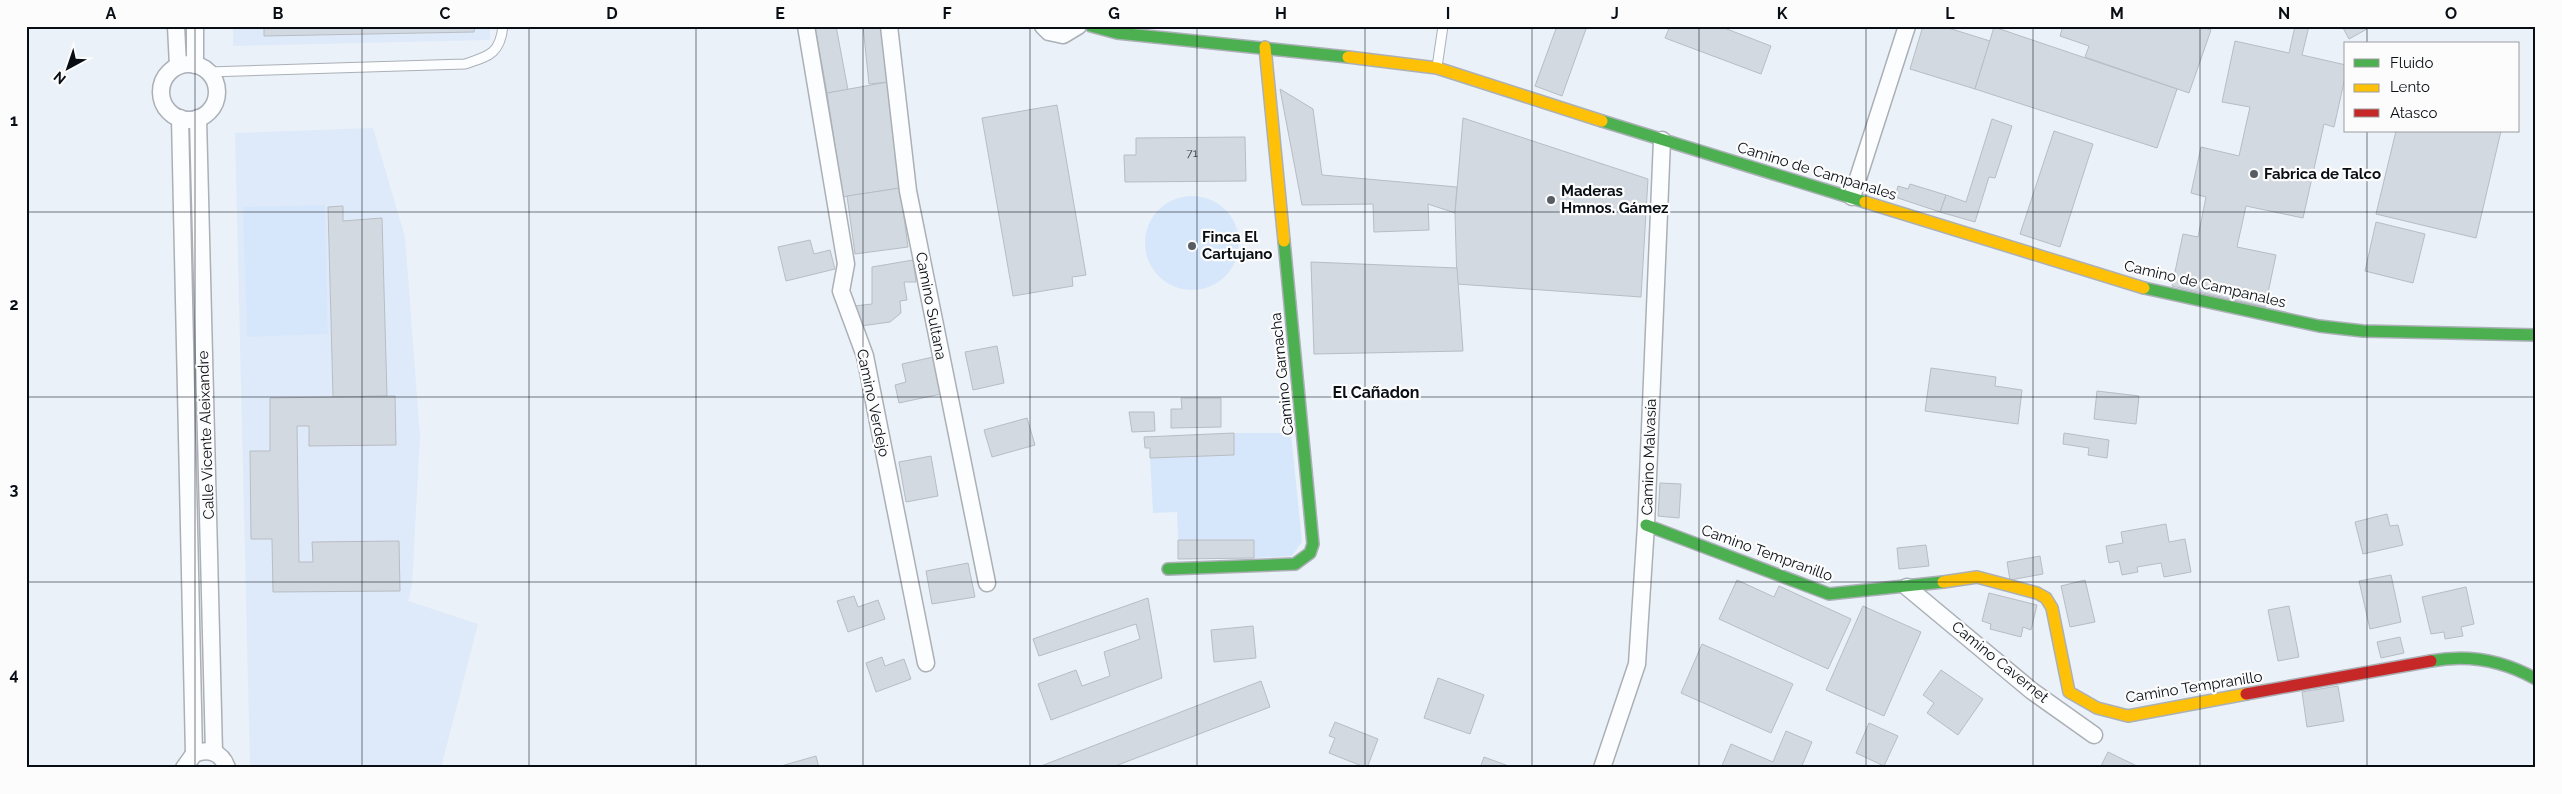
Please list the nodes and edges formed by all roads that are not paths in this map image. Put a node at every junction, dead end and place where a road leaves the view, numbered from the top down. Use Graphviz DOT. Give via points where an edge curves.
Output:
graph roads {
  1 [pos="176,26"];
  2 [pos="194,26"];
  3 [pos="503,26"];
  4 [pos="806,26"];
  5 [pos="889,26"];
  6 [pos="1043,26"];
  7 [pos="1078,26"];
  8 [pos="1092,26"];
  9 [pos="1442,26"];
  10 [pos="1906,26"];
  11 [pos="1265,47"];
  12 [pos="178,66"];
  13 [pos="202,68"];
  14 [pos="1437,68"];
  15 [pos="180,118"];
  16 [pos="198,118"];
  17 [pos="1662,140"];
  18 [pos="1852,197"];
  19 [pos="2536,335"];
  20 [pos="1646,525"];
  21 [pos="1168,570"];
  22 [pos="987,583"];
  23 [pos="1907,587"];
  24 [pos="926,663"];
  25 [pos="2536,679"];
  26 [pos="2094,735"];
  27 [pos="214,752"];
  28 [pos="189,761"];
  29 [pos="1604,767"];
  30 [pos="227,768"];
  1 -- 12 [label="street"];
  2 -- 13 [label="street"];
  3 -- 13 [label="lane" via="501,40 488,57 465,64"];
  4 -- 24 [label="street, Camino Verdejo" via="846,264 841,291 864,356"];
  5 -- 22 [label="street, Camino Sultana" via="908,191"];
  6 -- 7 [label="street" via="1049,32 1063,35"];
  8 -- 11 [label="street, Camino de Campanales" via="1117,33"];
  9 -- 14 [label="lane"];
  10 -- 18 [label="street"];
  11 -- 14 [label="street, Camino de Campanales"];
  11 -- 21 [label="street, Camino Garnacha" via="1314,544 1310,553 1295,564"];
  12 -- 13 [label="street" via="188,64"];
  12 -- 15 [label="street" via="166,76 161,93 167,109"];
  13 -- 16 [label="street" via="216,86 217,96 208,112"];
  14 -- 17 [label="street, Camino de Campanales"];
  15 -- 16 [label="street"];
  15 -- 28 [label="street"];
  16 -- 27 [label="street, Calle Vicente Aleixandre"];
  17 -- 18 [label="street, Camino de Campanales"];
  17 -- 20 [label="street, Camino Malvasía"];
  18 -- 19 [label="street, Camino de Campanales" via="2155,291 2319,326 2404,333"];
  20 -- 23 [label="street, Camino Tempranillo" via="1829,594"];
  20 -- 29 [label="street, Camino Malvasía" via="1637,664"];
  23 -- 25 [label="street, Camino Tempranillo" via="1977,577 2046,598 2052,608 2069,692 2077,699 2112,714 2128,716 2446,658 2495,660"];
  23 -- 26 [label="street, Camino Cavernet" via="2032,691"];
  27 -- 28 [label="street" via="207,751"];
  27 -- 30 [label="street"];
}
